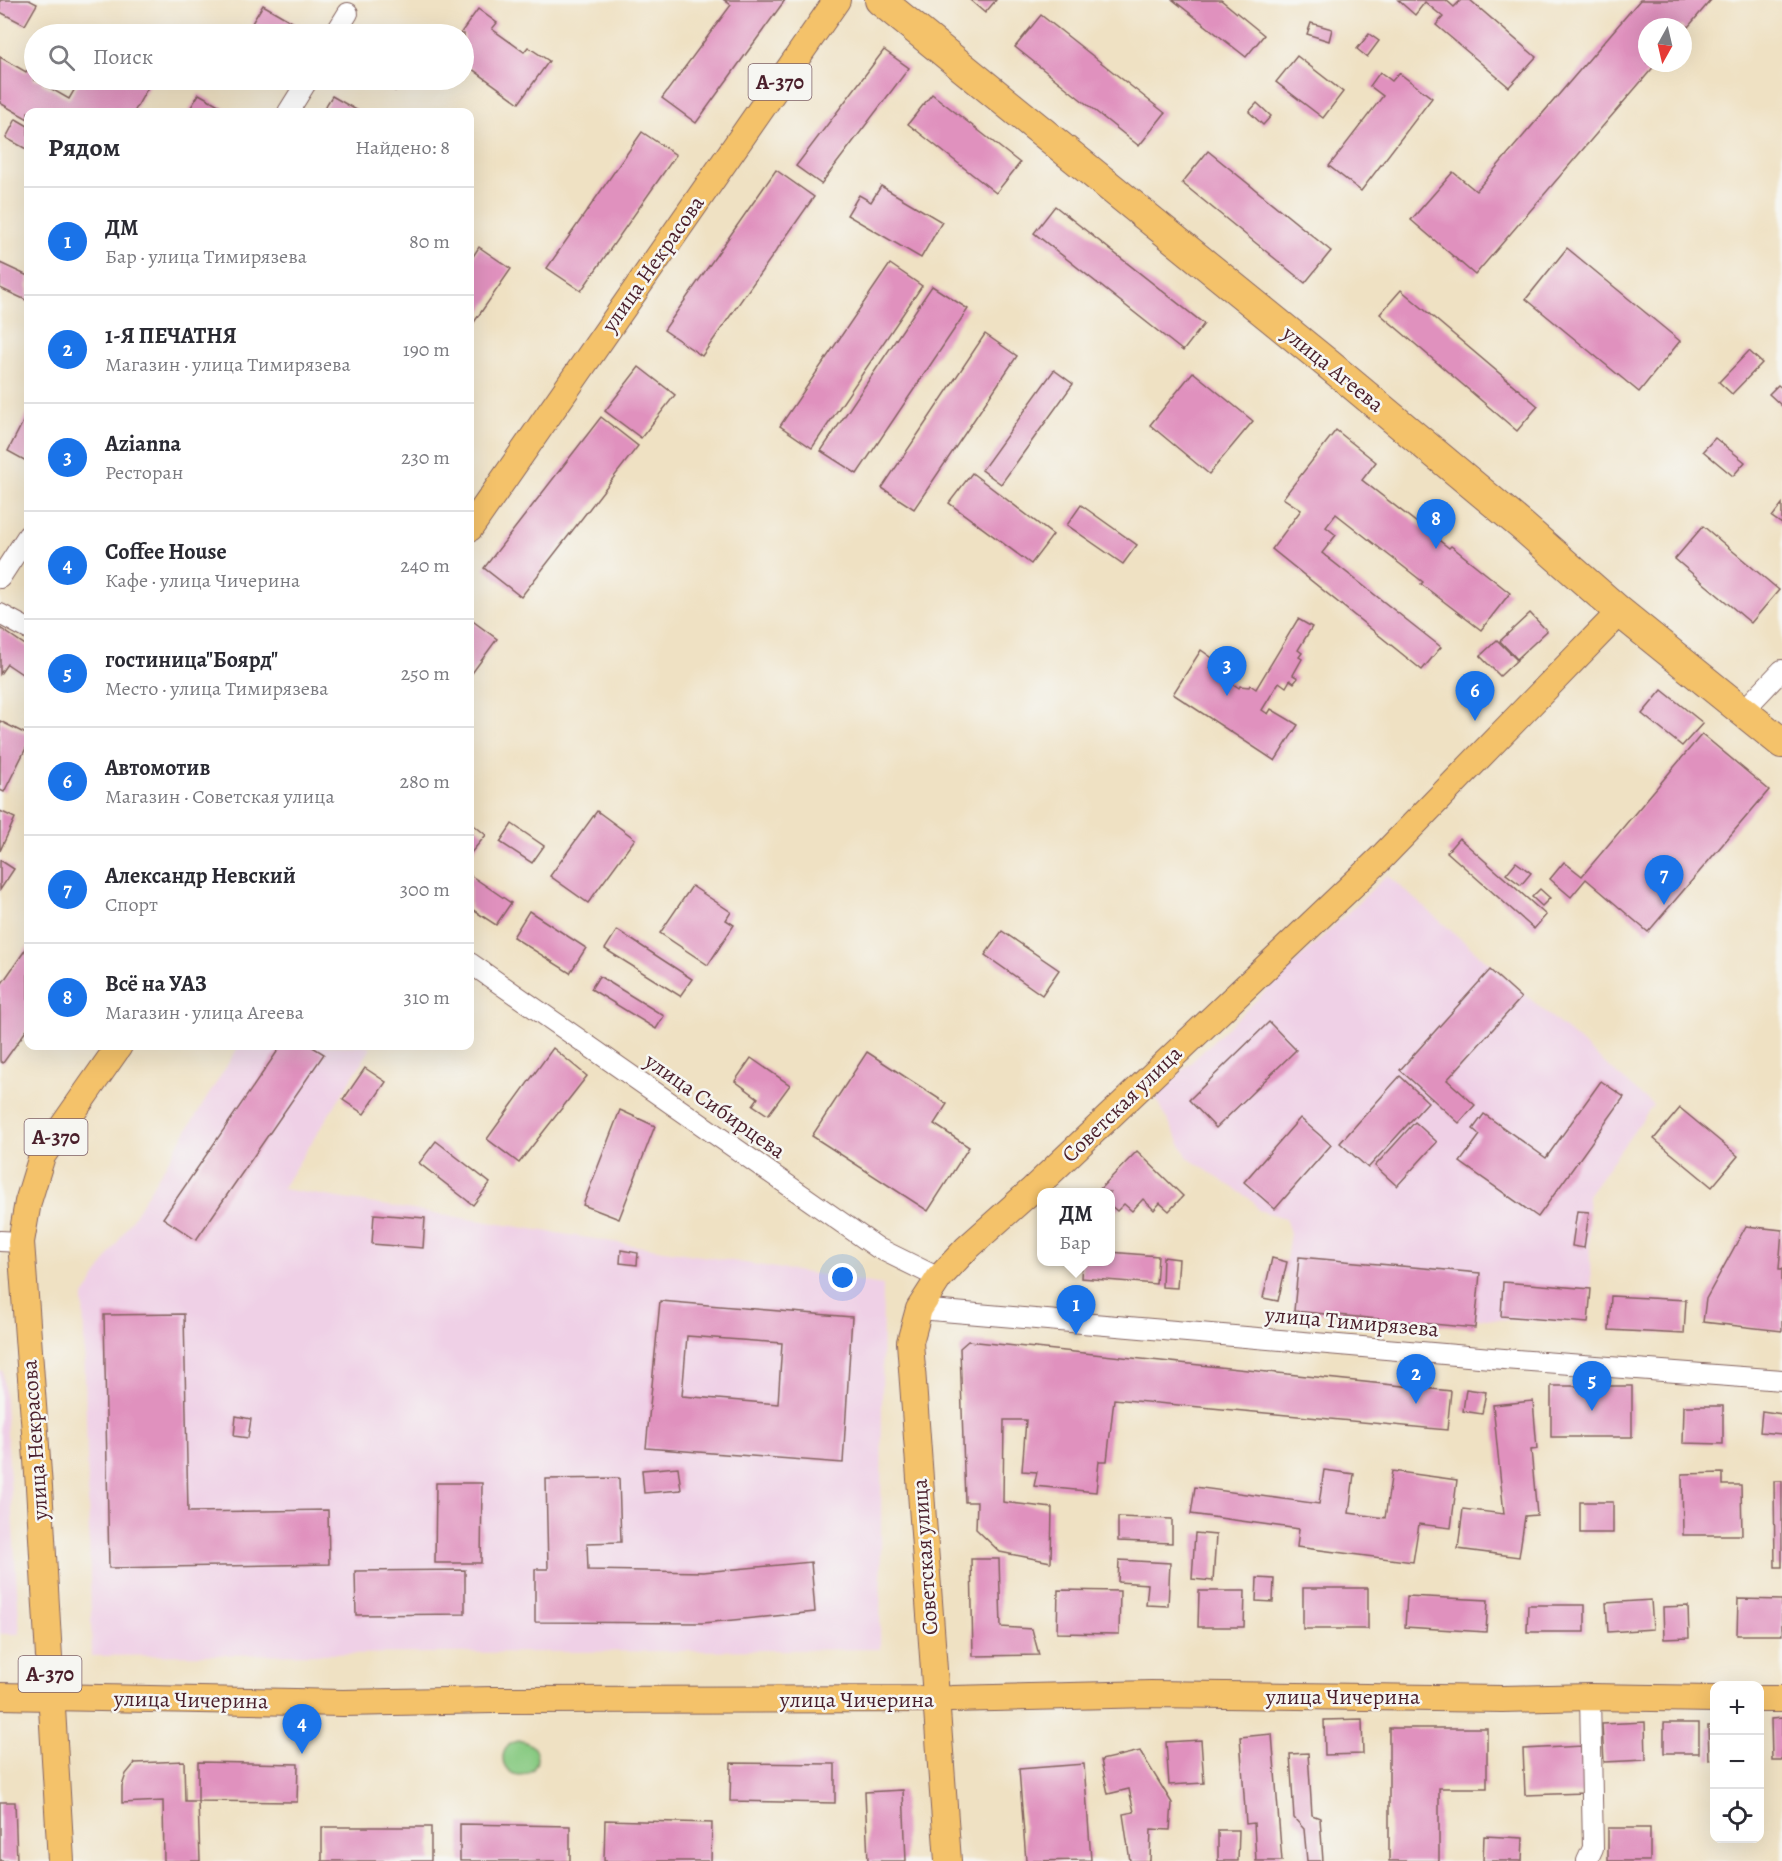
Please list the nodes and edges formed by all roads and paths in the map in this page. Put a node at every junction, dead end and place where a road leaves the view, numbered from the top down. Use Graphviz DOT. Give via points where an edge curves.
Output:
graph roads {
  1 [pos="837,0"];
  2 [pos="880,0"];
  3 [pos="348,14"];
  4 [pos="342,24"];
  5 [pos="302,90"];
  6 [pos="290,108"];
  7 [pos="474,522"];
  8 [pos="24,541"];
  9 [pos="0,578"];
  10 [pos="1620,612"];
  11 [pos="0,614"];
  12 [pos="24,627"];
  13 [pos="1782,669"];
  14 [pos="1743,711"];
  15 [pos="1782,743"];
  16 [pos="474,966"];
  17 [pos="116,1050"];
  18 [pos="11,1241"];
  19 [pos="939,1278"];
  20 [pos="919,1309"];
  21 [pos="1782,1380"];
  22 [pos="0,1696"];
  23 [pos="51,1697"];
  24 [pos="1590,1697"];
  25 [pos="1710,1699"];
  26 [pos="1764,1699"];
  27 [pos="1782,1699"];
  28 [pos="936,1700"];
  29 [pos="61,1861"];
  30 [pos="948,1861"];
  31 [pos="1587,1861"];
  1 -- 7 [label="main road, улица Некрасова / А-370"];
  2 -- 10 [label="highway, улица Агеева" via="1338,371"];
  3 -- 4 [label="street"];
  5 -- 6 [label="street"];
  8 -- 9 [label="street"];
  10 -- 14 [label="highway, улица Агеева"];
  10 -- 19 [label="main road, Советская улица" via="1379,860"];
  11 -- 12 [label="street"];
  13 -- 14 [label="street"];
  14 -- 15 [label="highway, улица Агеева"];
  16 -- 19 [label="street, улица Сибирцева" via="878,1248"];
  17 -- 18 [label="main road, улица Некрасова / А-370" via="42,1156"];
  18 -- 23 [label="main road, улица Некрасова / А-370"];
  19 -- 20 [label="main road, Советская улица"];
  20 -- 21 [label="street, улица Тимирязева"];
  20 -- 28 [label="main road, Советская улица" via="910,1342"];
  22 -- 23 [label="main road, улица Чичерина"];
  23 -- 28 [label="main road, улица Чичерина" via="343,1703"];
  23 -- 29 [label="main road, улица Некрасова / А-370"];
  24 -- 25 [label="main road, улица Чичерина"];
  24 -- 28 [label="main road, улица Чичерина" via="1151,1694"];
  24 -- 31 [label="street" via="1593,1848"];
  26 -- 27 [label="main road"];
  28 -- 30 [label="main road, Советская улица"];
}
